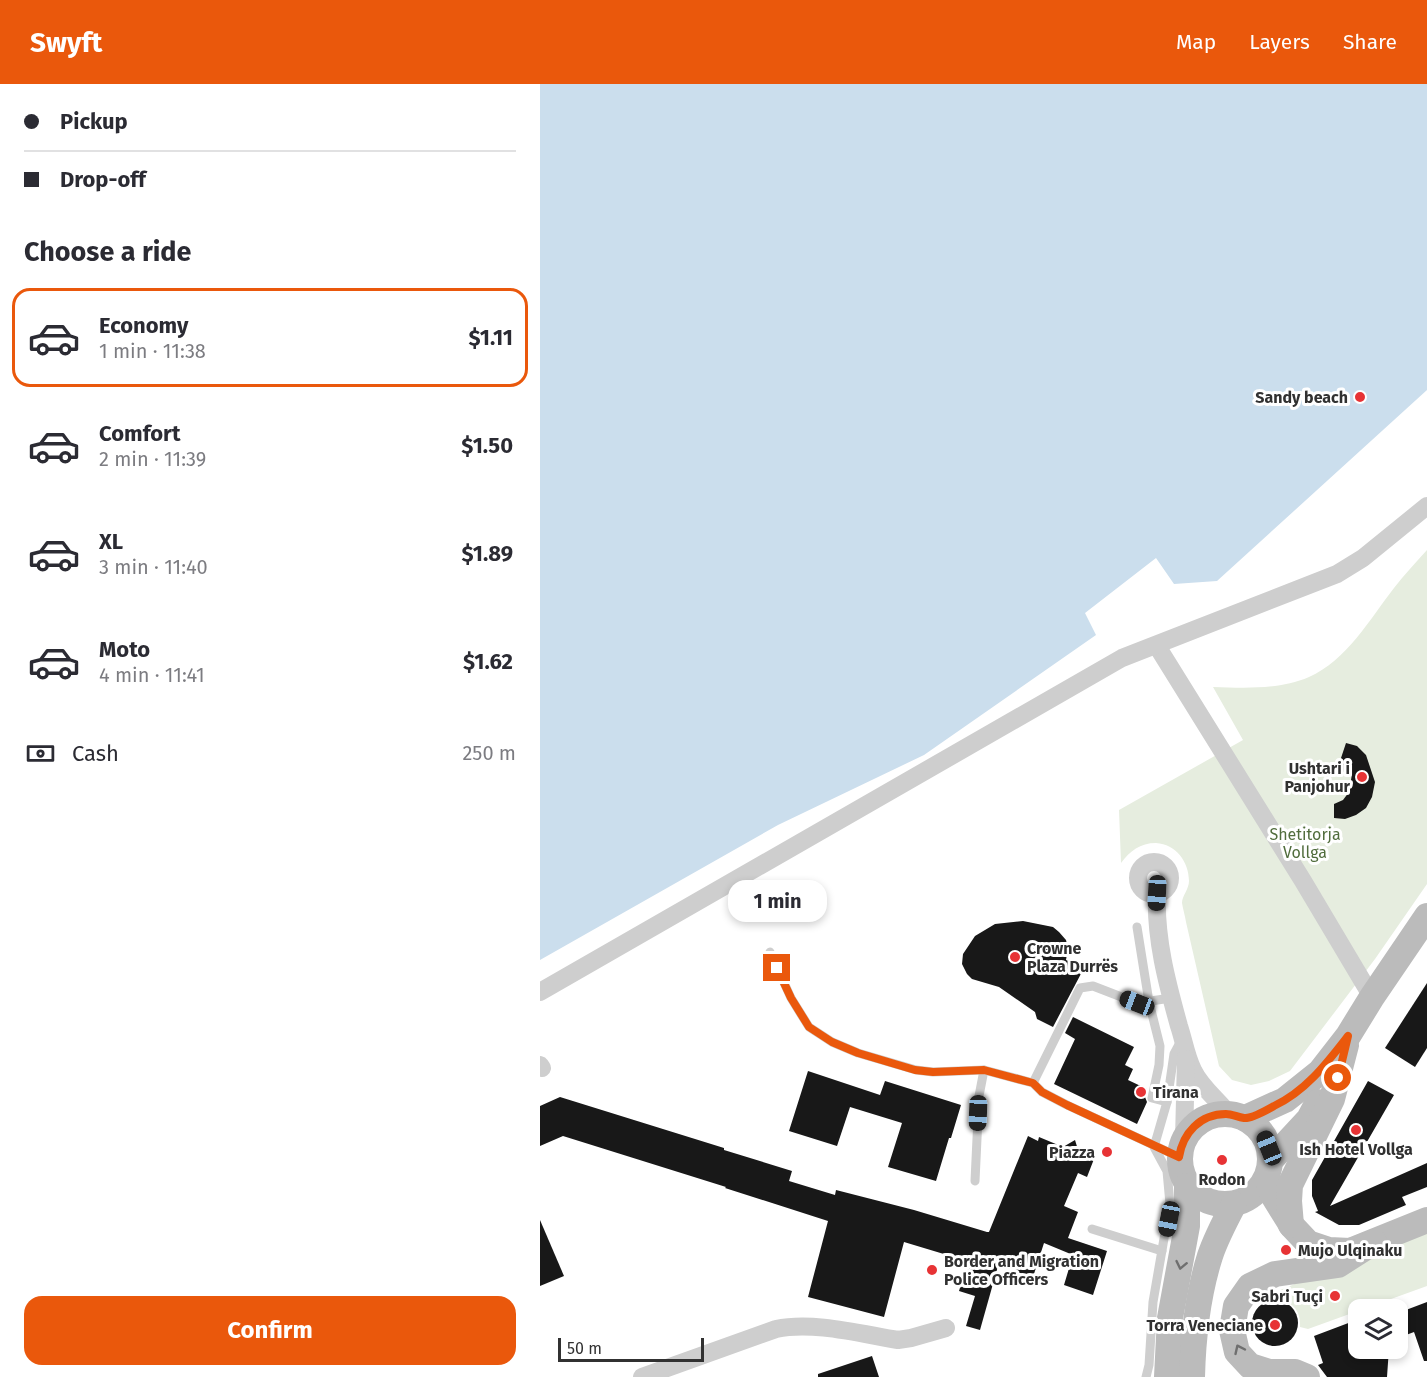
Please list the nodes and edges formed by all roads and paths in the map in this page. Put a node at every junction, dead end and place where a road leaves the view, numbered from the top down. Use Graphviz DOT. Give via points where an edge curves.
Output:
graph roads {
  1 [pos="1427,506"];
  2 [pos="1157,646"];
  3 [pos="1157,893"];
  4 [pos="1427,916"];
  5 [pos="1137,927"];
  6 [pos="770,952"];
  7 [pos="540,992"];
  8 [pos="1372,997"];
  9 [pos="1171,998"];
  10 [pos="1149,1002"];
  11 [pos="1348,1036"];
  12 [pos="1184,1045"];
  13 [pos="984,1070"];
  14 [pos="1033,1083"];
  15 [pos="1167,1102"];
  16 [pos="1237,1116"];
  17 [pos="1154,1147"];
  18 [pos="1182,1148"];
  19 [pos="1269,1169"];
  20 [pos="975,1181"];
  21 [pos="1187,1186"];
  22 [pos="1234,1204"];
  23 [pos="1427,1220"];
  24 [pos="1092,1229"];
  25 [pos="1300,1235"];
  26 [pos="1374,1242"];
  27 [pos="1162,1251"];
  28 [pos="1303,1271"];
  29 [pos="946,1328"];
  30 [pos="642,1377"];
  31 [pos="1146,1377"];
  32 [pos="1167,1377"];
  33 [pos="1192,1377"];
  34 [pos="1307,1377"];
  1 -- 2 [label="street" via="1338,574"];
  2 -- 7 [label="street" via="1122,658"];
  2 -- 8 [label="street"];
  3 -- 9 [label="street" via="1156,920"];
  4 -- 8 [label="main road"];
  5 -- 10 [label="lane"];
  6 -- 13 [label="lane" via="809,1027 832,1042 915,1070"];
  8 -- 11 [label="main road"];
  9 -- 10 [label="lane"];
  9 -- 12 [label="street"];
  10 -- 14 [label="lane" via="1137,1003 1093,986 1080,988"];
  10 -- 15 [label="lane" via="1160,1046 1152,1098"];
  11 -- 16 [label="main road" via="1300,1090 1275,1106"];
  11 -- 19 [label="main road" via="1309,1119"];
  11 -- 25 [label="main road" via="1332,1100 1290,1185 1289,1201"];
  12 -- 15 [label="lane" via="1174,1054"];
  12 -- 16 [label="street" via="1203,1086"];
  12 -- 18 [label="street"];
  13 -- 14 [label="lane"];
  13 -- 20 [label="lane"];
  14 -- 17 [label="lane" via="1042,1092"];
  15 -- 17 [label="lane"];
  16 -- 18 [label="main road" via="1217,1114 1198,1122"];
  16 -- 19 [label="main road" via="1256,1126 1264,1136 1269,1148"];
  17 -- 18 [label="lane"];
  17 -- 27 [label="lane" via="1167,1171 1169,1188 1169,1219"];
  18 -- 21 [label="main road" via="1181,1172"];
  19 -- 22 [label="main road" via="1254,1195"];
  19 -- 25 [label="main road" via="1274,1197"];
  21 -- 22 [label="main road" via="1208,1202"];
  21 -- 32 [label="main road, one-way" via="1187,1226 1170,1318"];
  22 -- 33 [label="main road" via="1217,1239 1202,1287"];
  23 -- 26 [label="main road"];
  24 -- 27 [label="lane"];
  25 -- 26 [label="main road" via="1341,1251"];
  25 -- 28 [label="main road" via="1310,1251"];
  26 -- 28 [label="main road" via="1338,1265"];
  27 -- 31 [label="lane"];
  34 -- 28 [label="main road, one-way" via="1250,1366 1237,1352 1232,1330 1236,1306 1250,1286 1275,1274"];
  29 -- 30 [label="street" via="898,1340 789,1326"];
}
